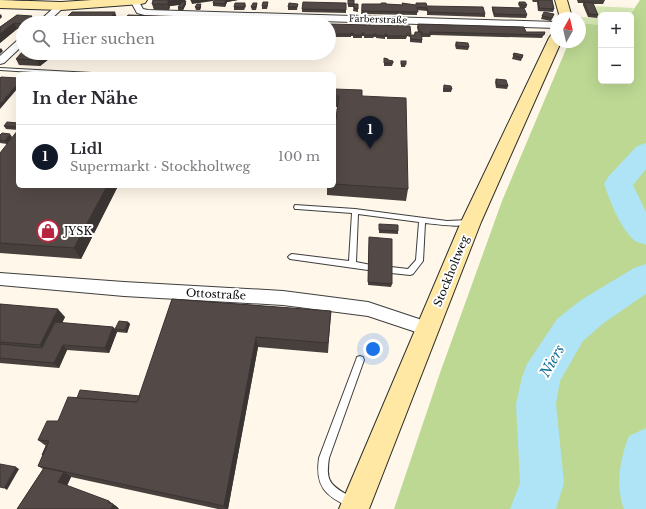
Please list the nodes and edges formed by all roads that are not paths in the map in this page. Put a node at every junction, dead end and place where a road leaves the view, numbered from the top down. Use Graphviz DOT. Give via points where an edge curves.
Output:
graph roads {
  1 [pos="138,0"];
  2 [pos="561,0"];
  3 [pos="0,4"];
  4 [pos="61,6"];
  5 [pos="564,12"];
  6 [pos="50,16"];
  7 [pos="250,16"];
  8 [pos="336,19"];
  9 [pos="550,25"];
  10 [pos="16,46"];
  11 [pos="551,48"];
  12 [pos="0,61"];
  13 [pos="0,69"];
  14 [pos="55,72"];
  15 [pos="297,207"];
  16 [pos="355,211"];
  17 [pos="422,220"];
  18 [pos="470,222"];
  19 [pos="292,257"];
  20 [pos="352,264"];
  21 [pos="368,267"];
  22 [pos="391,270"];
  23 [pos="0,278"];
  24 [pos="428,329"];
  25 [pos="360,360"];
  26 [pos="355,507"];
  1 -- 4 [label="main road"];
  1 -- 7 [label="street, Färberstraße" via="140,10 148,13"];
  2 -- 5 [label="main road"];
  3 -- 4 [label="main road"];
  4 -- 6 [label="street"];
  8 -- 9 [label="street, Färberstraße"];
  10 -- 12 [label="street"];
  11 -- 18 [label="main road, Stockholtweg"];
  13 -- 14 [label="lane"];
  15 -- 16 [label="lane"];
  16 -- 17 [label="lane"];
  16 -- 20 [label="lane"];
  17 -- 18 [label="lane"];
  17 -- 22 [label="lane" via="419,261 410,272"];
  18 -- 24 [label="main road, Stockholtweg"];
  19 -- 20 [label="lane"];
  20 -- 21 [label="lane"];
  23 -- 24 [label="street, Ottostraße" via="298,300 368,309"];
  24 -- 26 [label="main road, Stockholtweg"];
  25 -- 26 [label="lane" via="322,468 327,489"];
}
